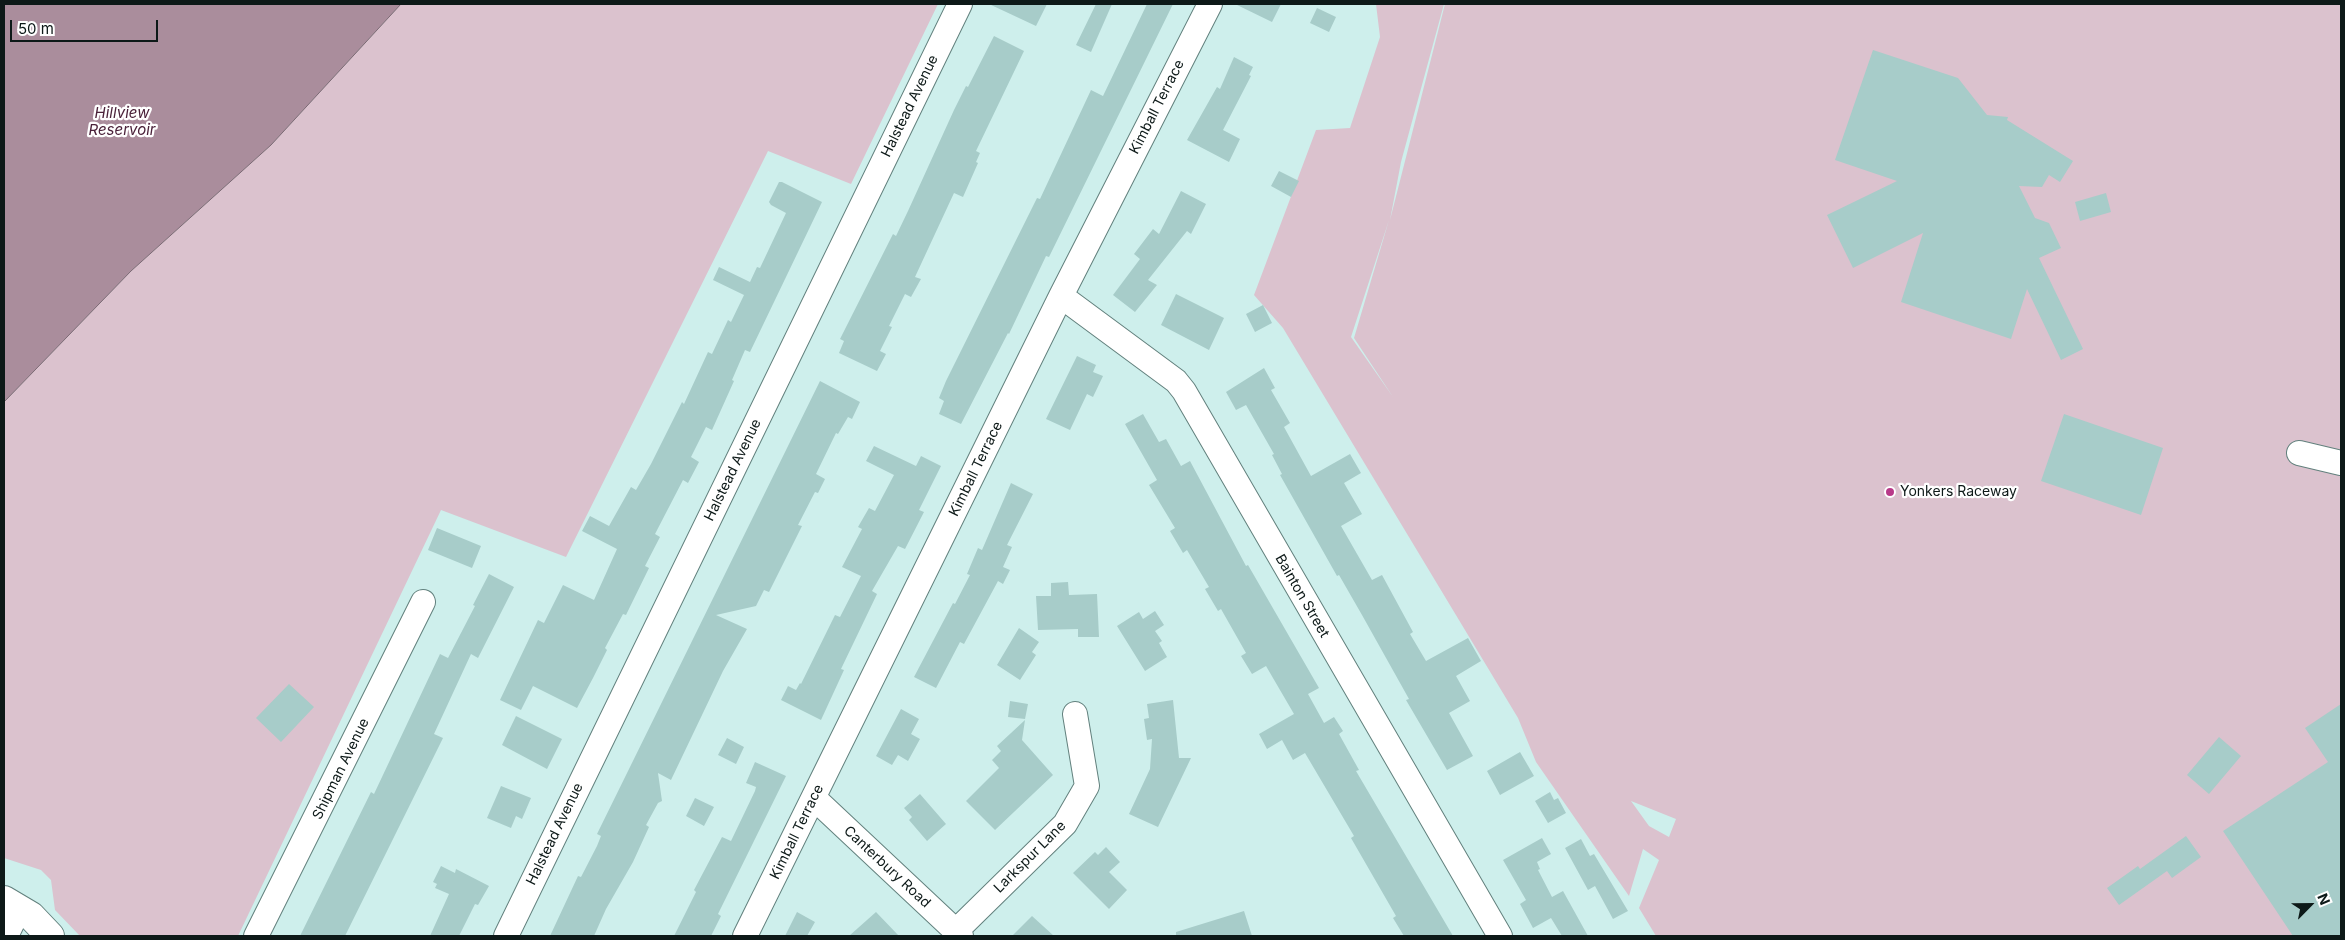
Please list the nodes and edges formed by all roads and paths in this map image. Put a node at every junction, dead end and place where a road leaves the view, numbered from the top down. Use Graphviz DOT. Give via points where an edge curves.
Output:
graph roads {
  1 [pos="960,4"];
  2 [pos="1210,4"];
  3 [pos="1061,296"];
  4 [pos="2299,453"];
  5 [pos="2341,463"];
  6 [pos="423,602"];
  7 [pos="1075,714"];
  8 [pos="814,798"];
  9 [pos="11,904"];
  10 [pos="959,934"];
  11 [pos="6,936"];
  12 [pos="50,936"];
  13 [pos="256,936"];
  14 [pos="506,936"];
  15 [pos="745,936"];
  16 [pos="1500,936"];
  1 -- 14 [label="street, Halstead Avenue"];
  2 -- 3 [label="street, Kimball Terrace"];
  3 -- 8 [label="street, Kimball Terrace"];
  3 -- 16 [label="street, Bainton Street" via="1176,381 1184,391"];
  4 -- 5 [label="street"];
  6 -- 13 [label="street, Shipman Avenue"];
  7 -- 10 [label="street, Larkspur Lane" via="1087,786 1065,824"];
  8 -- 10 [label="street, Canterbury Road"];
  8 -- 15 [label="street, Kimball Terrace"];
  9 -- 11 [label="street"];
  9 -- 12 [label="street" via="30,916"];
}
